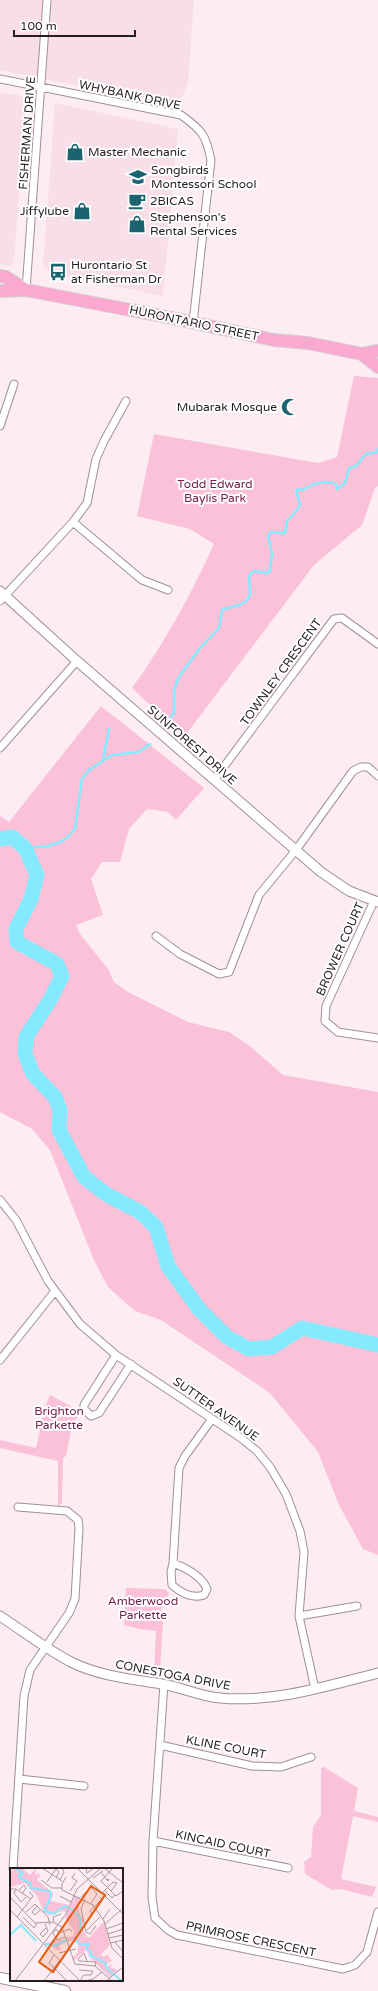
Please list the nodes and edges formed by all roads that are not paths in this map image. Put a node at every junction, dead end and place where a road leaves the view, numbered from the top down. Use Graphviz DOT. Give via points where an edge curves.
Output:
graph roads {
  1 [pos="47,0"];
  2 [pos="0,79"];
  3 [pos="41,87"];
  4 [pos="0,276"];
  5 [pos="26,290"];
  6 [pos="0,291"];
  7 [pos="193,322"];
  8 [pos="378,351"];
  9 [pos="362,354"];
  10 [pos="378,367"];
  11 [pos="14,384"];
  12 [pos="126,401"];
  13 [pos="0,426"];
  14 [pos="73,522"];
  15 [pos="168,590"];
  16 [pos="2,596"];
  17 [pos="378,644"];
  18 [pos="77,662"];
  19 [pos="0,748"];
  20 [pos="378,776"];
  21 [pos="214,780"];
  22 [pos="296,850"];
  23 [pos="376,901"];
  24 [pos="156,936"];
  25 [pos="378,1038"];
  26 [pos="0,1200"];
  27 [pos="55,1291"];
  28 [pos="116,1355"];
  29 [pos="0,1360"];
  30 [pos="130,1364"];
  31 [pos="212,1419"];
  32 [pos="18,1507"];
  33 [pos="173,1563"];
  34 [pos="357,1606"];
  35 [pos="0,1616"];
  36 [pos="299,1616"];
  37 [pos="46,1646"];
  38 [pos="378,1673"];
  39 [pos="164,1684"];
  40 [pos="315,1689"];
  41 [pos="160,1745"];
  42 [pos="312,1758"];
  43 [pos="19,1779"];
  44 [pos="84,1786"];
  45 [pos="153,1841"];
  46 [pos="13,1868"];
  47 [pos="288,1868"];
  48 [pos="378,1912"];
  49 [pos="0,1978"];
  50 [pos="10,1980"];
  51 [pos="15,1981"];
  52 [pos="65,1991"];
  1 -- 3 [label="street, FISHERMAN DRIVE"];
  2 -- 3 [label="street, WHYBANK DRIVE"];
  3 -- 5 [label="street, FISHERMAN DRIVE"];
  3 -- 7 [label="street, WHYBANK DRIVE" via="181,115 197,126 208,141 211,160"];
  4 -- 5 [label="main road, HURONTARIO STREET"];
  5 -- 6 [label="main road, HURONTARIO STREET"];
  5 -- 7 [label="main road, HURONTARIO STREET"];
  7 -- 9 [label="main road, HURONTARIO STREET" via="274,340 308,343"];
  8 -- 9 [label="main road, HURONTARIO STREET"];
  9 -- 10 [label="main road, HURONTARIO STREET"];
  11 -- 13 [label="street"];
  12 -- 14 [label="street" via="96,459 87,503"];
  14 -- 15 [label="street" via="142,580"];
  14 -- 16 [label="street"];
  16 -- 18 [label="street, SUNFOREST DRIVE"];
  17 -- 21 [label="street, TOWNLEY CRESCENT" via="342,618 334,619"];
  18 -- 19 [label="street"];
  18 -- 21 [label="street, SUNFOREST DRIVE"];
  20 -- 22 [label="street" via="368,767 353,771"];
  21 -- 22 [label="street, SUNFOREST DRIVE"];
  22 -- 23 [label="street, SUNFOREST DRIVE" via="321,872 349,891"];
  22 -- 24 [label="street" via="259,895 229,972 219,974 180,954"];
  23 -- 25 [label="street, BROWER COURT" via="326,1006 325,1021 338,1032"];
  26 -- 27 [label="street, SUTTER AVENUE" via="16,1220"];
  27 -- 28 [label="street, SUTTER AVENUE" via="80,1324"];
  27 -- 29 [label="street"];
  28 -- 30 [label="street, SUTTER AVENUE"];
  28 -- 30 [label="street" via="84,1405 84,1409 91,1416 99,1413"];
  30 -- 31 [label="street, SUTTER AVENUE"];
  31 -- 33 [label="street" via="184,1456 179,1468"];
  31 -- 36 [label="street, SUTTER AVENUE" via="257,1451 286,1494 300,1531 304,1552"];
  32 -- 37 [label="street" via="67,1511 78,1520 75,1599 69,1613"];
  33 -- 33 [label="street" via="170,1572 172,1585 180,1592 197,1597 204,1595 207,1589 204,1581"];
  34 -- 36 [label="street"];
  35 -- 37 [label="street, CONESTOGA DRIVE"];
  36 -- 40 [label="street, SUTTER AVENUE"];
  37 -- 39 [label="street, CONESTOGA DRIVE" via="71,1662 110,1676"];
  37 -- 43 [label="street" via="30,1670 24,1696"];
  38 -- 40 [label="street, CONESTOGA DRIVE"];
  39 -- 40 [label="street, CONESTOGA DRIVE" via="218,1698 242,1700"];
  39 -- 41 [label="street, PRIMROSE CRESCENT"];
  41 -- 42 [label="street, KLINE COURT" via="252,1766 281,1767"];
  41 -- 45 [label="street, PRIMROSE CRESCENT"];
  43 -- 44 [label="street"];
  43 -- 46 [label="street"];
  45 -- 47 [label="street, KINCAID COURT"];
  45 -- 48 [label="street, PRIMROSE CRESCENT" via="155,1918 177,1935 343,1969 355,1966 367,1952"];
  49 -- 50 [label="main road"];
  51 -- 52 [label="main road"];
}
